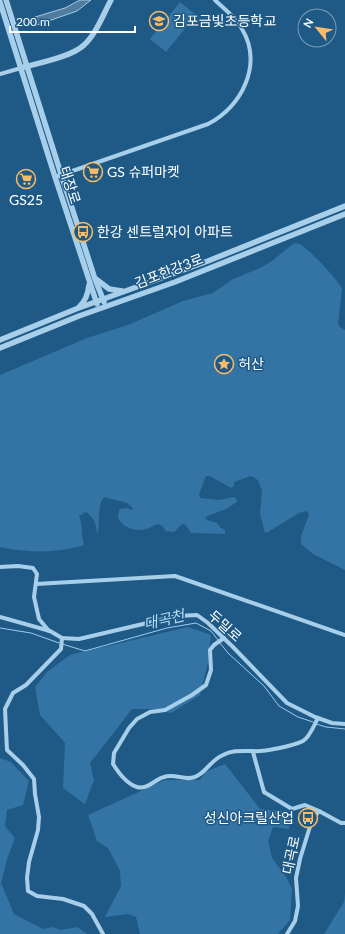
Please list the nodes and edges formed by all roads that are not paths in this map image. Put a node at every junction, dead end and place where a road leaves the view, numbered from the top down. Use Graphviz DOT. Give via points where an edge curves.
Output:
graph roads {
  1 [pos="6,0"];
  2 [pos="111,0"];
  3 [pos="214,0"];
  4 [pos="0,2"];
  5 [pos="27,66"];
  6 [pos="21,68"];
  7 [pos="0,74"];
  8 [pos="61,174"];
  9 [pos="55,177"];
  10 [pos="345,206"];
  11 [pos="345,214"];
  12 [pos="95,279"];
  13 [pos="90,282"];
  14 [pos="124,292"];
  15 [pos="103,299"];
  16 [pos="96,302"];
  17 [pos="106,306"];
  18 [pos="76,309"];
  19 [pos="99,309"];
  20 [pos="0,340"];
  21 [pos="0,348"];
  22 [pos="0,567"];
  23 [pos="36,584"];
  24 [pos="0,617"];
  25 [pos="50,631"];
  26 [pos="345,635"];
  27 [pos="62,639"];
  28 [pos="223,639"];
  29 [pos="317,719"];
  30 [pos="345,724"];
  31 [pos="253,752"];
  32 [pos="318,811"];
  33 [pos="345,823"];
  34 [pos="103,934"];
  35 [pos="287,934"];
  1 -- 5 [label="street"];
  2 -- 5 [label="street" via="92,36 80,49"];
  3 -- 8 [label="street" via="239,24 248,45 249,73 234,105 208,124"];
  4 -- 6 [label="street, 태장로"];
  5 -- 6 [label="street"];
  5 -- 8 [label="street"];
  6 -- 7 [label="street"];
  6 -- 9 [label="street, 태장로"];
  8 -- 9 [label="street"];
  8 -- 12 [label="street"];
  9 -- 13 [label="street, 태장로"];
  10 -- 14 [label="street, 김포한강3로"];
  11 -- 17 [label="street, 김포한강3로" via="182,279"];
  12 -- 14 [label="street" via="109,289"];
  12 -- 15 [label="street"];
  13 -- 16 [label="street, 태장로"];
  13 -- 18 [label="street" via="86,300"];
  14 -- 15 [label="street, 김포한강3로"];
  15 -- 16 [label="street, 김포한강3로"];
  15 -- 17 [label="street"];
  16 -- 18 [label="street, 김포한강3로"];
  16 -- 19 [label="street, 태장로"];
  17 -- 19 [label="street, 김포한강3로"];
  18 -- 20 [label="street, 김포한강3로"];
  19 -- 21 [label="street, 김포한강3로"];
  22 -- 23 [label="street" via="33,568 37,574"];
  23 -- 25 [label="street" via="34,597 39,619"];
  23 -- 26 [label="street" via="175,576"];
  24 -- 25 [label="street, 두밀로"];
  25 -- 27 [label="street, 두밀로"];
  27 -- 28 [label="street, 두밀로" via="79,639 177,616 197,615"];
  27 -- 34 [label="street" via="61,649 26,685 13,693 4,709 7,750 34,779 39,817 27,878 28,891 37,896 84,906 92,914"];
  28 -- 29 [label="street, 두밀로" via="287,703"];
  28 -- 31 [label="street" via="210,650 211,670 206,685 164,710 150,712 137,719 114,753 113,764 130,784 142,788 166,776 196,777 223,754 245,750"];
  29 -- 30 [label="street, 두밀로"];
  29 -- 31 [label="street" via="305,740"];
  31 -- 32 [label="street" via="264,792 292,809 305,805"];
  32 -- 33 [label="street"];
  32 -- 35 [label="street, 대곡로" via="312,820 300,859 296,878 298,906 295,921"];
}
